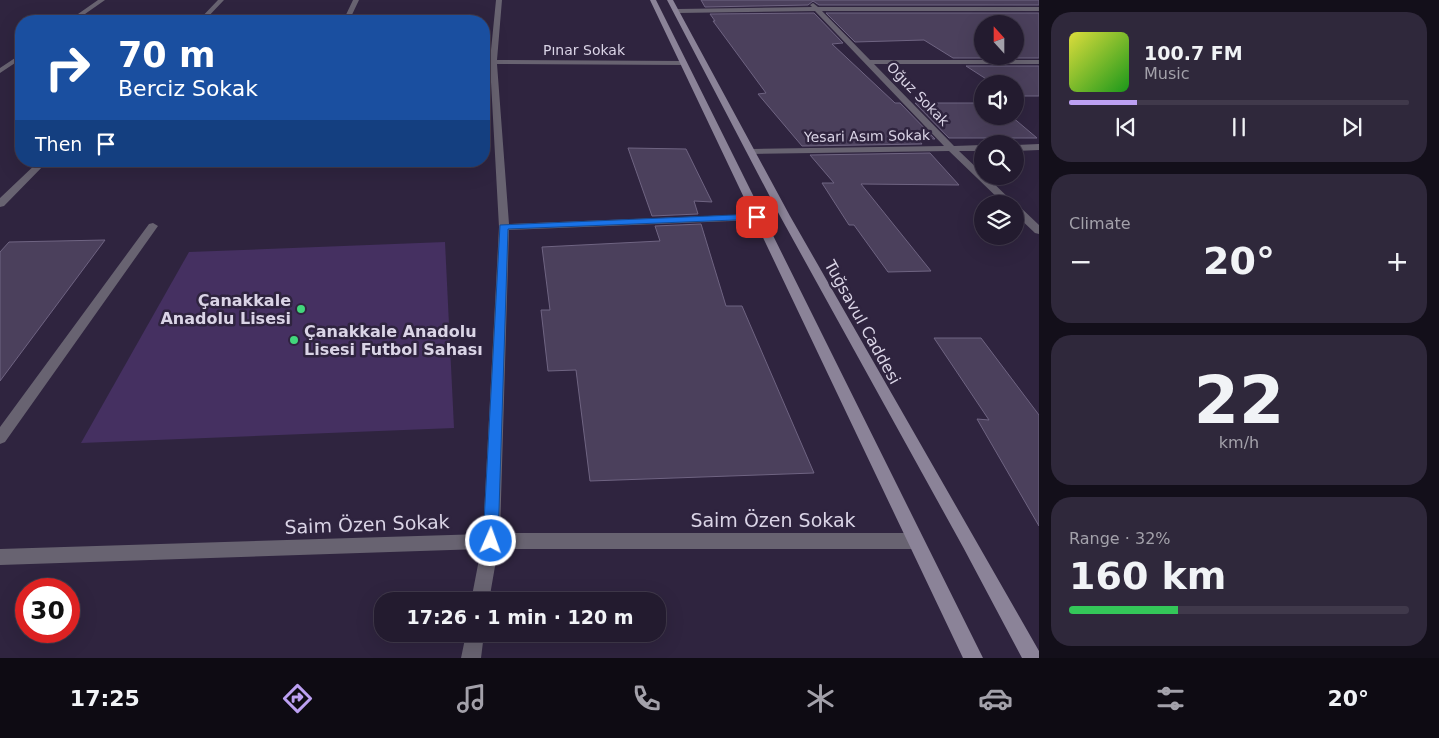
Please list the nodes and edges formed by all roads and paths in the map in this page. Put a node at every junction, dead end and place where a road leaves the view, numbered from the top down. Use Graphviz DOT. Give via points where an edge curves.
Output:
graph roads {
  1 [pos="102,0"];
  2 [pos="221,0"];
  3 [pos="356,0"];
  4 [pos="499,0"];
  5 [pos="653,0"];
  6 [pos="808,0"];
  7 [pos="673,6"];
  8 [pos="816,9"];
  9 [pos="1039,9"];
  10 [pos="80,15"];
  11 [pos="207,15"];
  12 [pos="349,15"];
  13 [pos="490,51"];
  14 [pos="15,62"];
  15 [pos="490,62"];
  16 [pos="683,62"];
  17 [pos="869,62"];
  18 [pos="1039,62"];
  19 [pos="0,71"];
  20 [pos="490,83"];
  21 [pos="1039,147"];
  22 [pos="951,148"];
  23 [pos="974,148"];
  24 [pos="1024,148"];
  25 [pos="752,152"];
  26 [pos="38,167"];
  27 [pos="1001,195"];
  28 [pos="0,204"];
  29 [pos="757,217"];
  30 [pos="1024,217"];
  31 [pos="153,226"];
  32 [pos="504,227"];
  33 [pos="1039,231"];
  34 [pos="0,438"];
  35 [pos="491,541"];
  36 [pos="915,541"];
  37 [pos="2,560"];
  38 [pos="482,592"];
  39 [pos="474,642"];
  40 [pos="471,658"];
  41 [pos="973,658"];
  42 [pos="1032,658"];
  1 -- 10 [label="street"];
  2 -- 11 [label="street"];
  3 -- 12 [label="street"];
  4 -- 13 [label="street"];
  5 -- 16 [label="main road"];
  6 -- 8 [label="street, Oğuz Sokak"];
  7 -- 8 [label="street"];
  7 -- 25 [label="main road, Tuğsavul Caddesi"];
  8 -- 9 [label="street"];
  8 -- 17 [label="street, Oğuz Sokak"];
  14 -- 19 [label="street"];
  15 -- 16 [label="street, Pınar Sokak"];
  16 -- 29 [label="main road"];
  17 -- 18 [label="street"];
  17 -- 22 [label="street, Oğuz Sokak"];
  20 -- 32 [label="street"];
  21 -- 24 [label="street"];
  22 -- 23 [label="street, Yesari Asım Sokak"];
  22 -- 25 [label="street, Yesari Asım Sokak"];
  22 -- 27 [label="street, Oğuz Sokak"];
  25 -- 42 [label="main road, Tuğsavul Caddesi"];
  26 -- 28 [label="street"];
  29 -- 32 [label="street"];
  29 -- 36 [label="main road"];
  30 -- 33 [label="street"];
  31 -- 34 [label="street"];
  32 -- 35 [label="street"];
  35 -- 36 [label="street, Saim Özen Sokak"];
  35 -- 37 [label="street, Saim Özen Sokak"];
  35 -- 38 [label="street"];
  36 -- 41 [label="main road"];
  39 -- 40 [label="street"];
}
